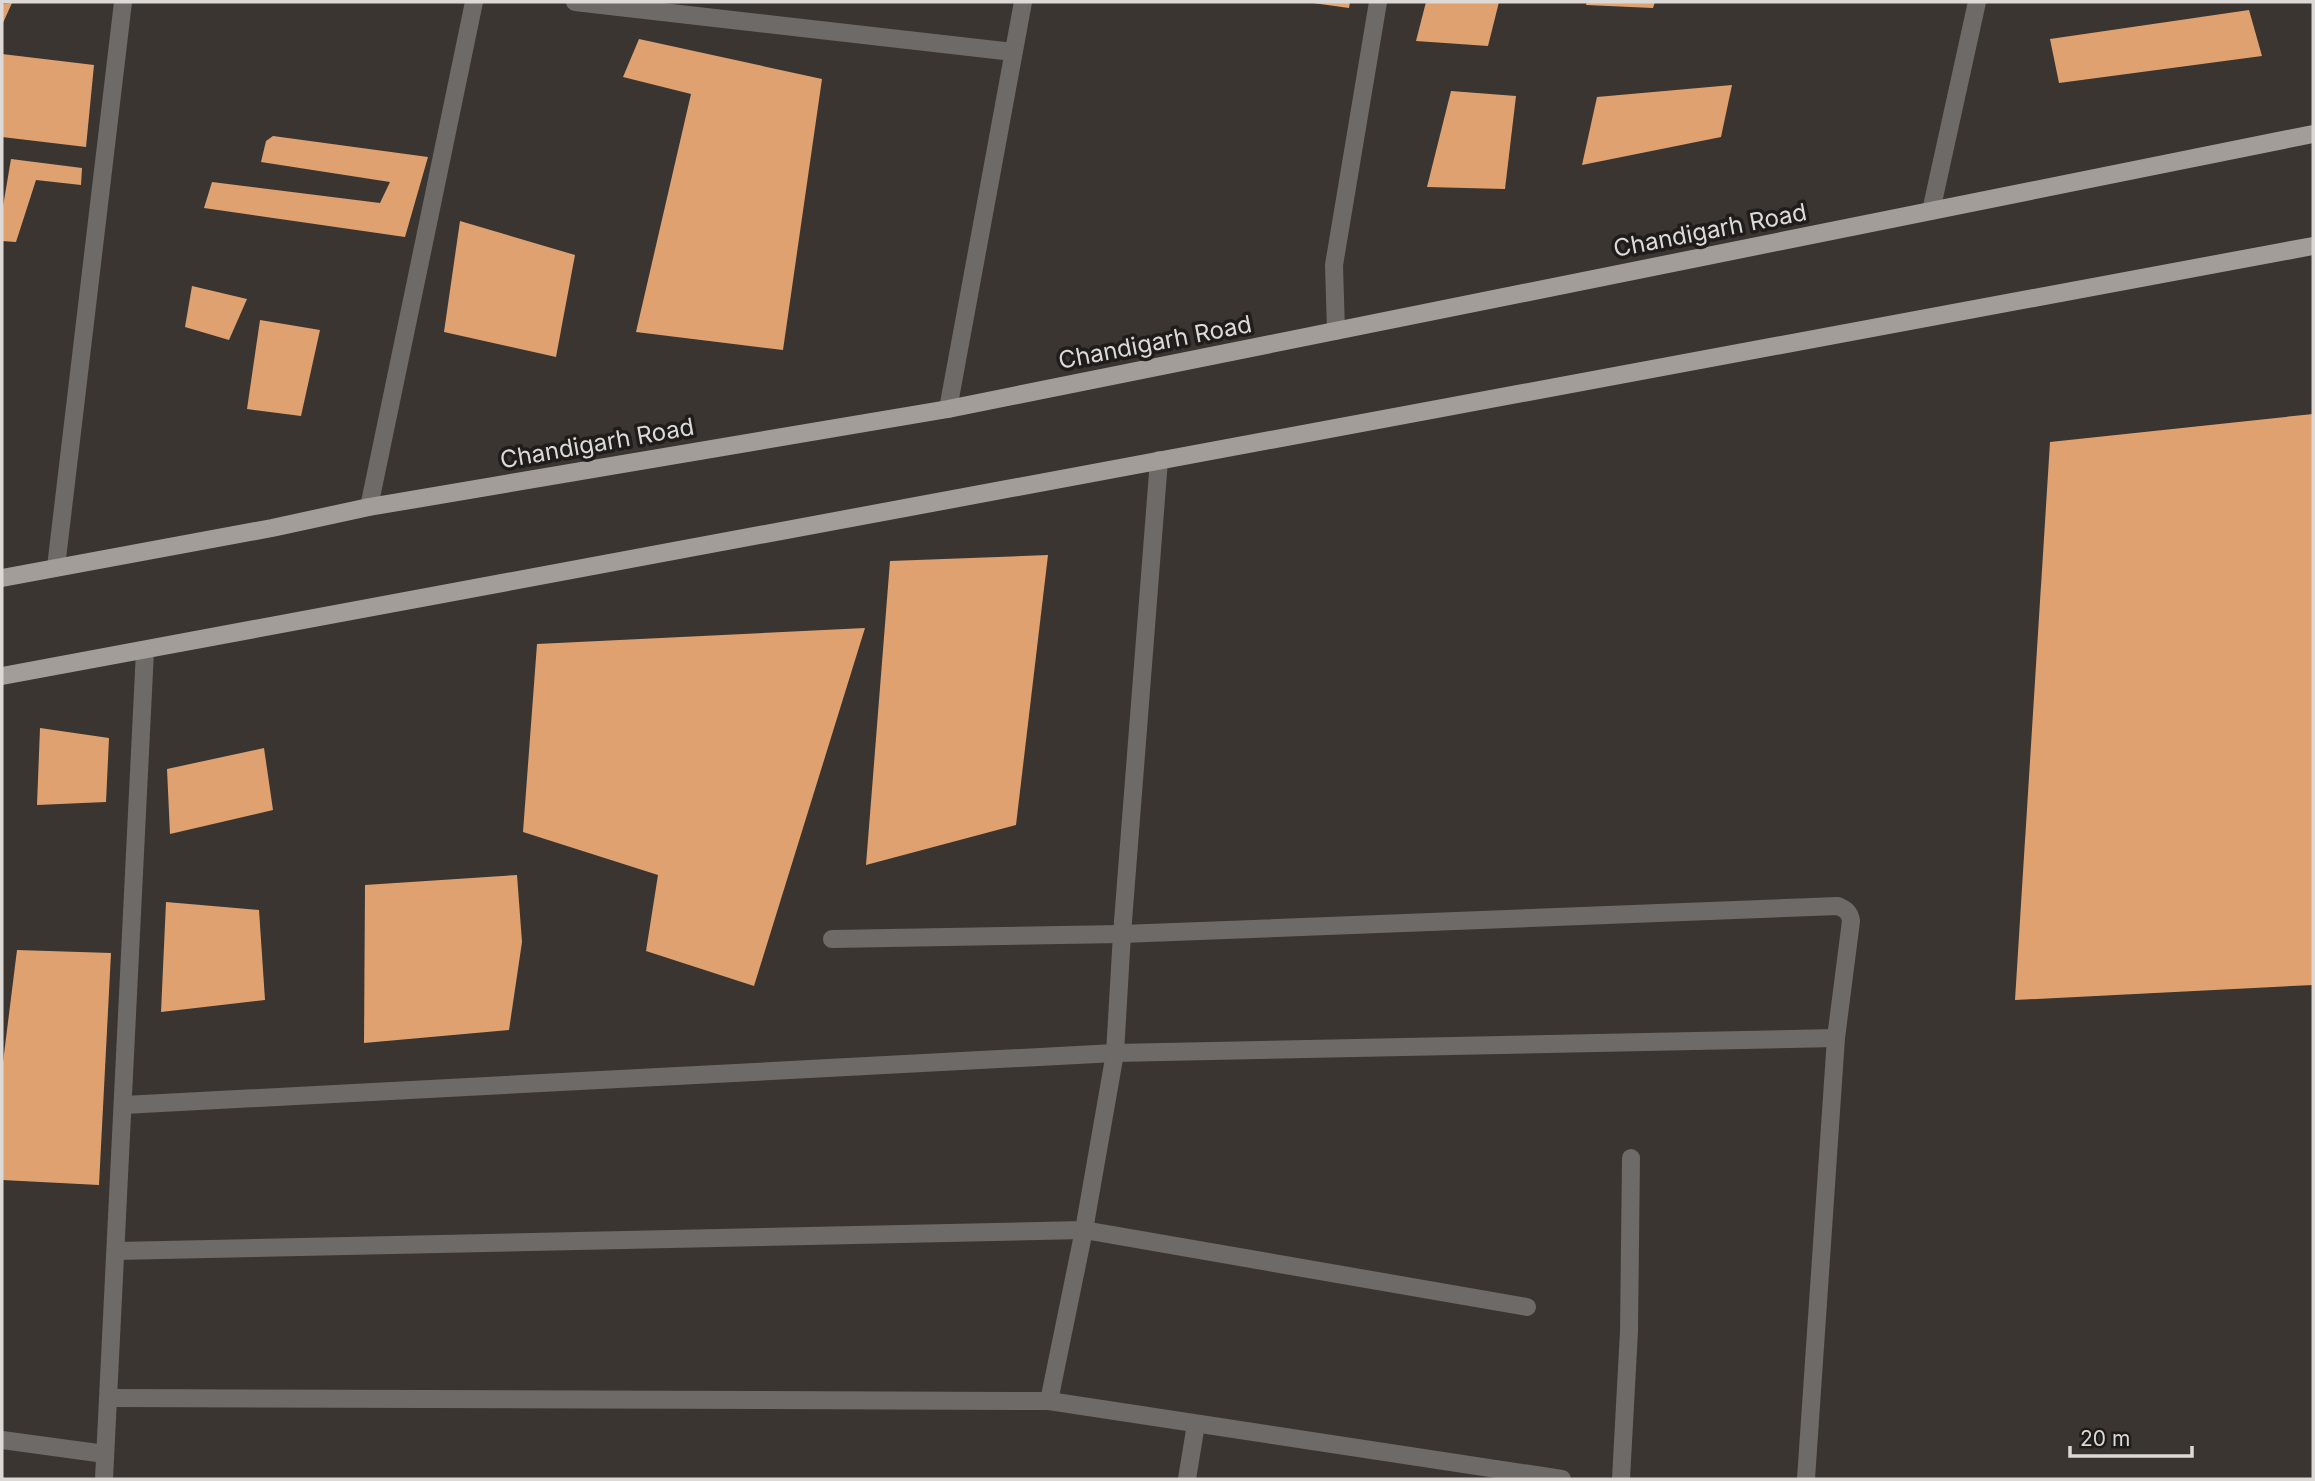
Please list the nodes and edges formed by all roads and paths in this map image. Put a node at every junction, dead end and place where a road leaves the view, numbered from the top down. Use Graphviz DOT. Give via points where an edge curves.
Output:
graph roads {
  1 [pos="123,2"];
  2 [pos="474,2"];
  3 [pos="575,2"];
  4 [pos="1023,2"];
  5 [pos="1378,2"];
  6 [pos="1977,2"];
  7 [pos="1013,52"];
  8 [pos="2313,134"];
  9 [pos="1931,211"];
  10 [pos="2313,246"];
  11 [pos="1336,331"];
  12 [pos="948,409"];
  13 [pos="1159,460"];
  14 [pos="369,507"];
  15 [pos="56,567"];
  16 [pos="2,578"];
  17 [pos="145,651"];
  18 [pos="2,676"];
  19 [pos="1122,934"];
  20 [pos="832,939"];
  21 [pos="1836,1038"];
  22 [pos="1115,1053"];
  23 [pos="124,1105"];
  24 [pos="1631,1158"];
  25 [pos="1084,1230"];
  26 [pos="116,1251"];
  27 [pos="1527,1307"];
  28 [pos="109,1398"];
  29 [pos="1049,1401"];
  30 [pos="1196,1424"];
  31 [pos="2,1440"];
  32 [pos="105,1454"];
  33 [pos="1473,1473"];
  34 [pos="104,1479"];
  35 [pos="1187,1479"];
  36 [pos="1562,1479"];
  37 [pos="1621,1479"];
  38 [pos="1806,1479"];
  1 -- 15 [label="street"];
  2 -- 14 [label="street"];
  3 -- 7 [label="street"];
  4 -- 7 [label="street"];
  5 -- 11 [label="street" via="1334,265"];
  6 -- 9 [label="street"];
  7 -- 12 [label="street"];
  8 -- 9 [label="main road, Chandigarh Road"];
  9 -- 11 [label="main road, Chandigarh Road"];
  10 -- 13 [label="main road"];
  11 -- 12 [label="main road, Chandigarh Road"];
  12 -- 14 [label="main road, Chandigarh Road"];
  13 -- 17 [label="main road"];
  13 -- 19 [label="street"];
  14 -- 15 [label="main road, Chandigarh Road"];
  15 -- 16 [label="main road, Chandigarh Road"];
  17 -- 18 [label="main road"];
  17 -- 23 [label="street"];
  19 -- 20 [label="street"];
  19 -- 21 [label="street" via="1838,906 1851,920"];
  19 -- 22 [label="street"];
  21 -- 22 [label="street"];
  21 -- 38 [label="street"];
  22 -- 23 [label="street"];
  22 -- 25 [label="street"];
  23 -- 26 [label="street"];
  24 -- 37 [label="street"];
  25 -- 26 [label="street"];
  25 -- 27 [label="street"];
  25 -- 29 [label="street"];
  26 -- 28 [label="street"];
  28 -- 29 [label="street"];
  28 -- 32 [label="street"];
  29 -- 30 [label="street"];
  30 -- 33 [label="street"];
  30 -- 35 [label="street"];
  31 -- 32 [label="street"];
  32 -- 34 [label="street"];
  33 -- 36 [label="street"];
}
